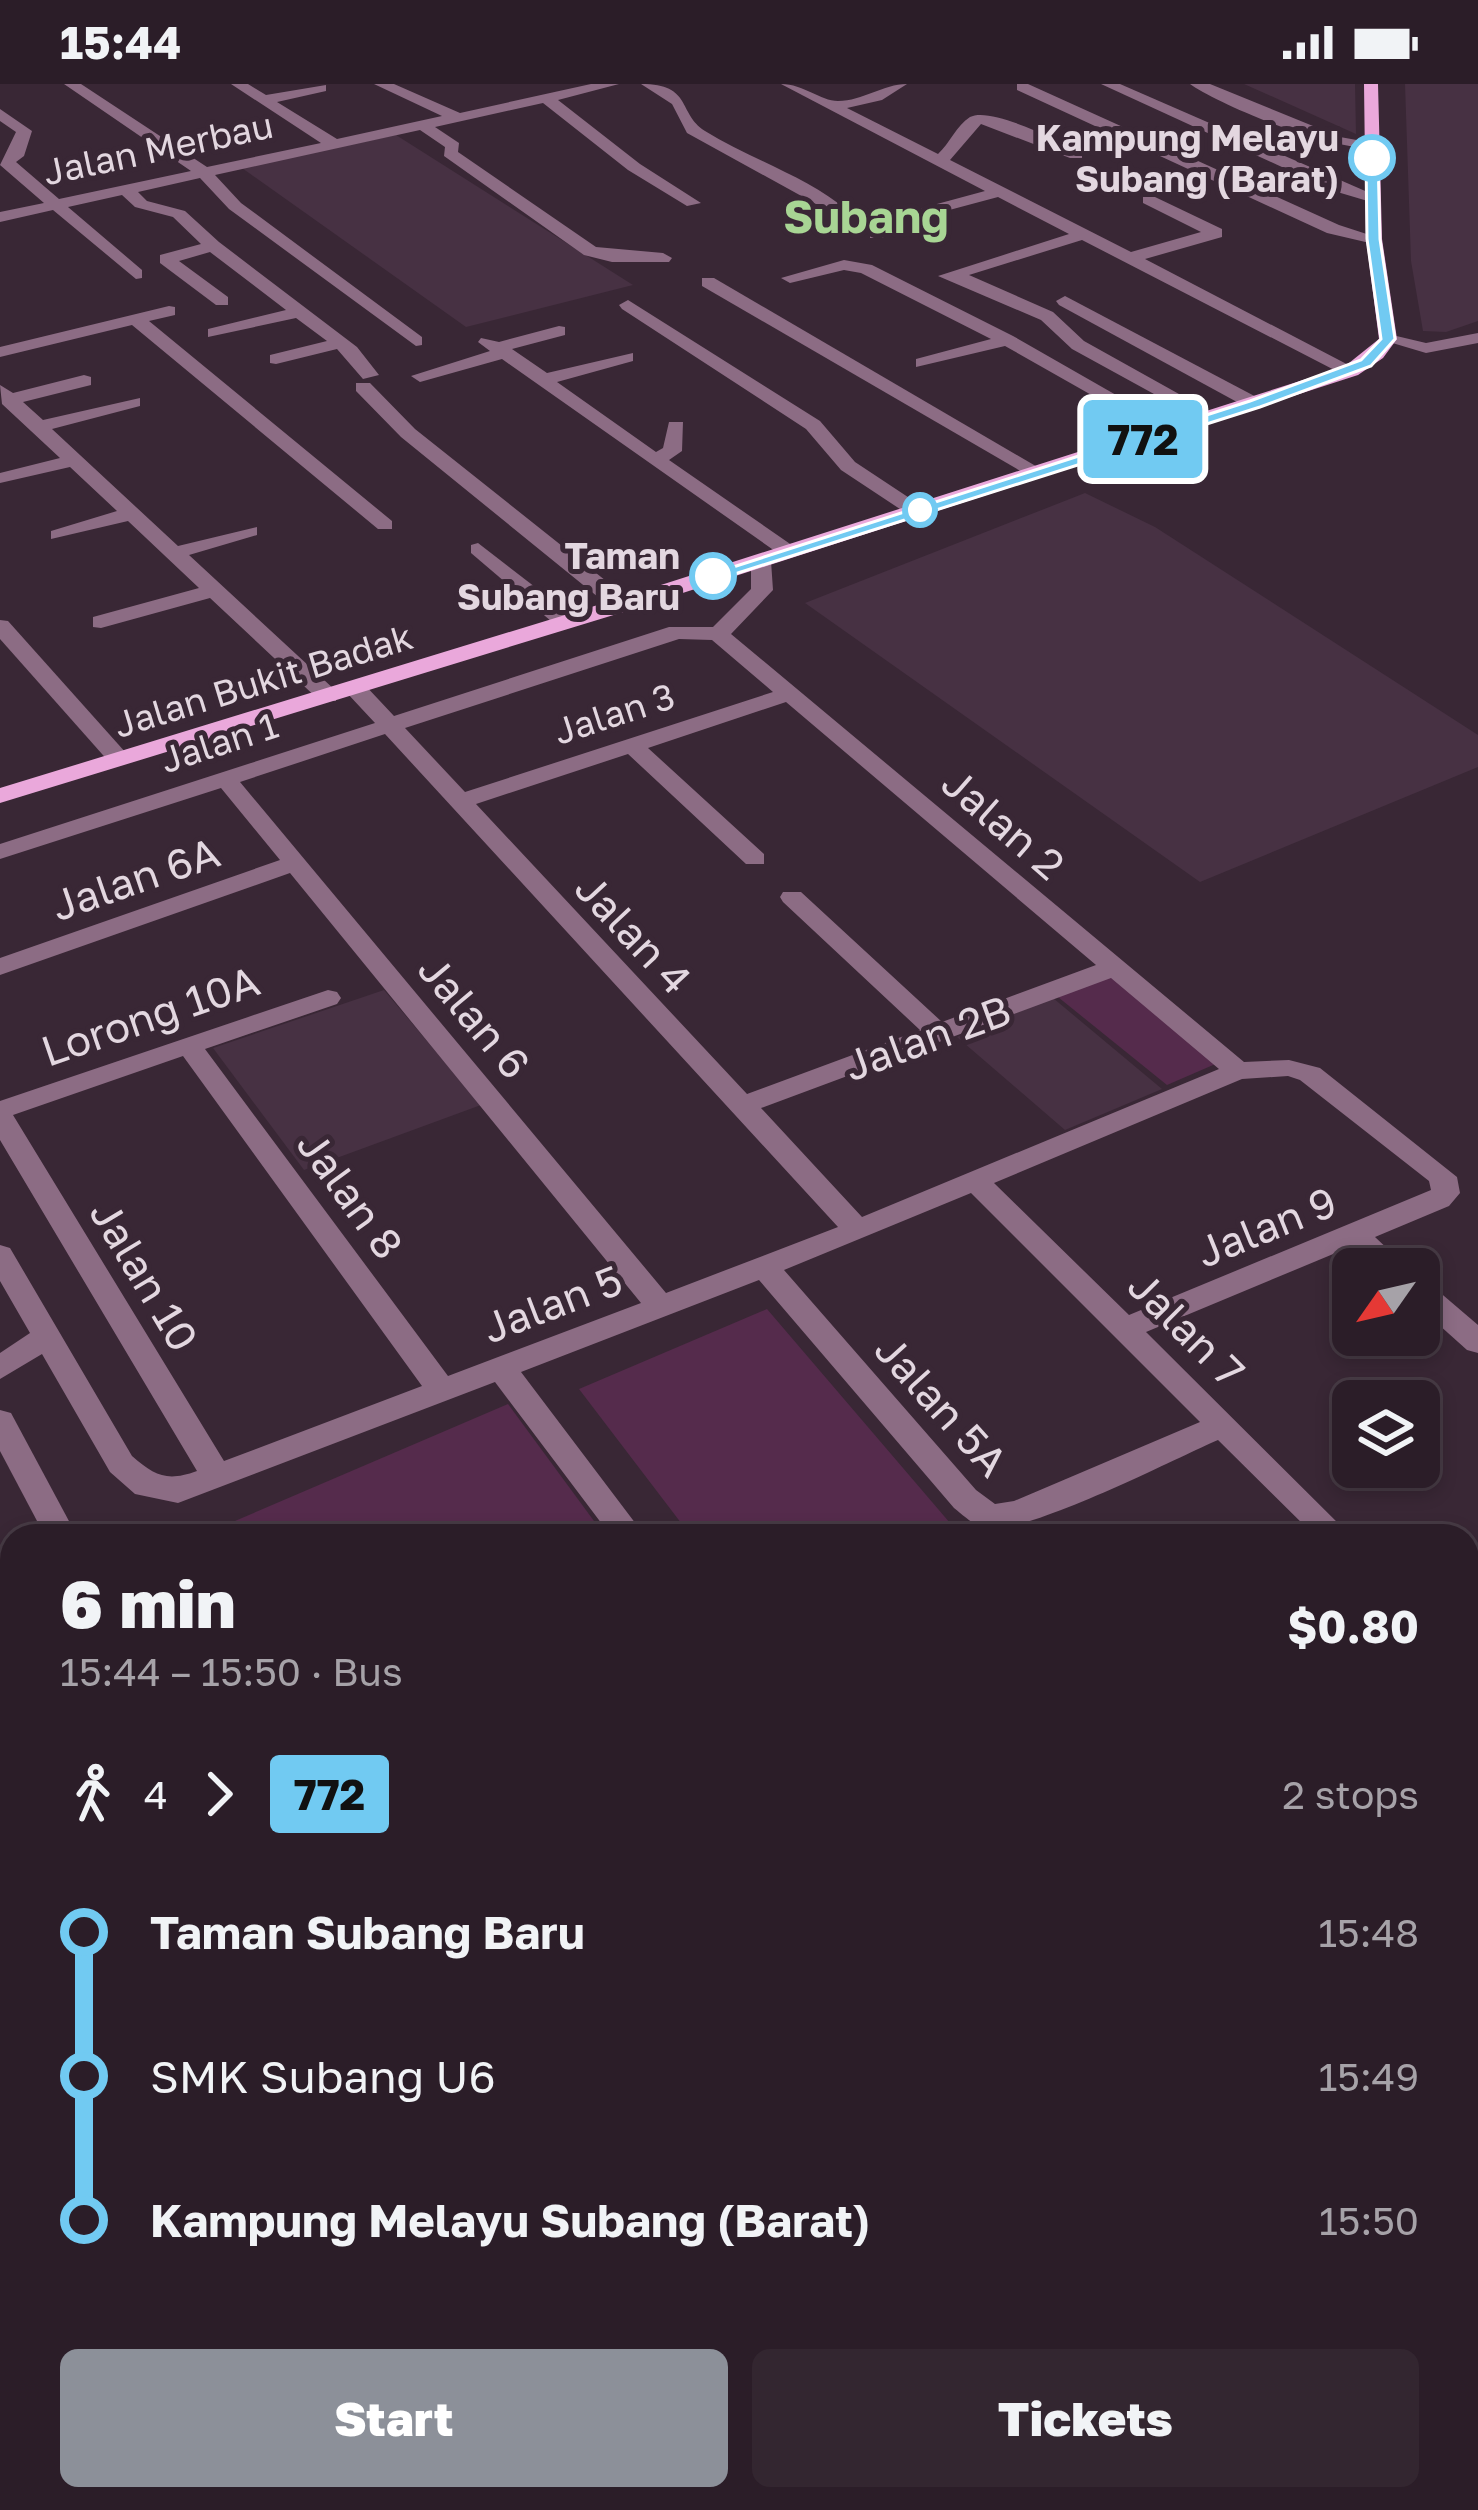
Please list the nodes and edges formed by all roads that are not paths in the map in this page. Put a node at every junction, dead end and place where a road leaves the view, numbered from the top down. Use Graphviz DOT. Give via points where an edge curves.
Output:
graph roads {
  1 [pos="71,84"];
  2 [pos="238,84"];
  3 [pos="381,84"];
  4 [pos="608,84"];
  5 [pos="648,84"];
  6 [pos="788,84"];
  7 [pos="900,84"];
  8 [pos="1108,84"];
  9 [pos="1197,84"];
  10 [pos="1371,84"];
  11 [pos="1022,87"];
  12 [pos="321,88"];
  13 [pos="508,93"];
  14 [pos="546,98"];
  15 [pos="264,100"];
  16 [pos="524,103"];
  17 [pos="832,107"];
  18 [pos="0,114"];
  19 [pos="457,117"];
  20 [pos="422,125"];
  21 [pos="334,144"];
  22 [pos="1371,144"];
  23 [pos="1076,155"];
  24 [pos="2,159"];
  25 [pos="935,162"];
  26 [pos="203,172"];
  27 [pos="125,189"];
  28 [pos="995,193"];
  29 [pos="1372,197"];
  30 [pos="1149,200"];
  31 [pos="693,202"];
  32 [pos="58,204"];
  33 [pos="840,211"];
  34 [pos="0,217"];
  35 [pos="875,234"];
  36 [pos="1079,236"];
  37 [pos="1373,239"];
  38 [pos="213,246"];
  39 [pos="663,258"];
  40 [pos="1127,259"];
  41 [pos="136,274"];
  42 [pos="954,274"];
  43 [pos="790,278"];
  44 [pos="928,281"];
  45 [pos="708,282"];
  46 [pos="222,301"];
  47 [pos="1065,301"];
  48 [pos="628,304"];
  49 [pos="169,310"];
  50 [pos="298,312"];
  51 [pos="137,320"];
  52 [pos="559,331"];
  53 [pos="214,333"];
  54 [pos="1478,338"];
  55 [pos="1388,339"];
  56 [pos="1007,340"];
  57 [pos="416,341"];
  58 [pos="341,343"];
  59 [pos="496,348"];
  60 [pos="0,352"];
  61 [pos="627,356"];
  62 [pos="276,359"];
  63 [pos="922,363"];
  64 [pos="1351,371"];
  65 [pos="420,376"];
  66 [pos="544,379"];
  67 [pos="84,381"];
  68 [pos="133,402"];
  69 [pos="1255,404"];
  70 [pos="18,408"];
  71 [pos="1212,418"];
  72 [pos="0,422"];
  73 [pos="676,426"];
  74 [pos="1169,431"];
  75 [pos="657,459"];
  76 [pos="75,460"];
  77 [pos="1036,472"];
  78 [pos="4,478"];
  79 [pos="916,511"];
  80 [pos="132,513"];
  81 [pos="385,525"];
  82 [pos="250,531"];
  83 [pos="58,535"];
  84 [pos="478,549"];
  85 [pos="789,552"];
  86 [pos="175,553"];
  87 [pos="761,561"];
  88 [pos="214,590"];
  89 [pos="622,605"];
  90 [pos="101,622"];
  91 [pos="566,622"];
  92 [pos="0,626"];
  93 [pos="718,634"];
  94 [pos="355,688"];
  95 [pos="792,693"];
  96 [pos="328,697"];
  97 [pos="387,725"];
  98 [pos="632,745"];
  99 [pos="118,758"];
  100 [pos="225,778"];
  101 [pos="0,796"];
  102 [pos="459,802"];
  103 [pos="0,852"];
  104 [pos="755,859"];
  105 [pos="295,863"];
  106 [pos="792,897"];
  107 [pos="0,967"];
  108 [pos="1112,968"];
  109 [pos="328,998"];
  110 [pos="938,1033"];
  111 [pos="191,1048"];
  112 [pos="1238,1071"];
  113 [pos="741,1106"];
  114 [pos="0,1113"];
  115 [pos="977,1183"];
  116 [pos="858,1230"];
  117 [pos="1354,1235"];
  118 [pos="1369,1248"];
  119 [pos="0,1255"];
  120 [pos="764,1267"];
  121 [pos="661,1307"];
  122 [pos="1440,1309"];
  123 [pos="1124,1330"];
  124 [pos="46,1337"];
  125 [pos="1478,1342"];
  126 [pos="0,1368"];
  127 [pos="501,1368"];
  128 [pos="442,1390"];
  129 [pos="0,1421"];
  130 [pos="1221,1426"];
  131 [pos="217,1477"];
  132 [pos="56,1524"];
  133 [pos="620,1524"];
  134 [pos="1323,1524"];
  1 -- 26 [label="street"];
  2 -- 15 [label="street"];
  3 -- 19 [label="street"];
  4 -- 14 [label="street, Jalan Merbau"];
  5 -- 33 [label="street" via="678,101 692,130"];
  6 -- 17 [label="street"];
  7 -- 17 [label="street"];
  8 -- 29 [label="street"];
  9 -- 22 [label="street" via="1337,141"];
  10 -- 22 [label="main road"];
  11 -- 37 [label="street" via="1333,229"];
  12 -- 15 [label="street"];
  13 -- 16 [label="street"];
  14 -- 16 [label="street, Jalan Merbau"];
  14 -- 31 [label="street"];
  15 -- 21 [label="street"];
  16 -- 19 [label="street, Jalan Merbau"];
  17 -- 25 [label="street"];
  18 -- 24 [label="street" via="24,131 16,156"];
  19 -- 20 [label="street, Jalan Merbau"];
  20 -- 21 [label="street, Jalan Merbau"];
  20 -- 39 [label="street" via="476,174 590,250"];
  21 -- 26 [label="street, Jalan Merbau"];
  22 -- 29 [label="main road"];
  23 -- 25 [label="street" via="978,119"];
  24 -- 32 [label="street"];
  25 -- 28 [label="street"];
  26 -- 27 [label="street, Jalan Merbau"];
  26 -- 57 [label="street" via="235,206"];
  27 -- 32 [label="street, Jalan Merbau"];
  27 -- 38 [label="street" via="179,214"];
  28 -- 35 [label="street"];
  28 -- 36 [label="street"];
  29 -- 37 [label="main road"];
  30 -- 40 [label="street" via="1216,232"];
  32 -- 34 [label="street, Jalan Merbau"];
  32 -- 41 [label="street"];
  36 -- 40 [label="street"];
  36 -- 42 [label="street"];
  37 -- 55 [label="main road"];
  38 -- 46 [label="street" via="166,259"];
  38 -- 50 [label="street"];
  40 -- 64 [label="street"];
  42 -- 44 [label="street"];
  42 -- 71 [label="street" via="1047,316 1078,345"];
  43 -- 56 [label="street" via="856,266"];
  45 -- 77 [label="street"];
  47 -- 69 [label="street"];
  48 -- 79 [label="street" via="813,424 848,466"];
  49 -- 51 [label="street"];
  50 -- 53 [label="street"];
  50 -- 58 [label="street"];
  51 -- 60 [label="street"];
  51 -- 81 [label="street"];
  52 -- 59 [label="street"];
  54 -- 55 [label="street" via="1426,348"];
  55 -- 64 [label="main road, Jalan Bukit Badak"];
  56 -- 63 [label="street"];
  56 -- 74 [label="street"];
  58 -- 62 [label="street"];
  58 -- 89 [label="street" via="408,433"];
  59 -- 65 [label="street"];
  59 -- 66 [label="street"];
  61 -- 66 [label="street"];
  64 -- 69 [label="main road, Jalan Bukit Badak"];
  66 -- 75 [label="street"];
  67 -- 70 [label="street"];
  68 -- 70 [label="street"];
  69 -- 71 [label="main road, Jalan Bukit Badak"];
  70 -- 72 [label="street"];
  70 -- 76 [label="street"];
  71 -- 74 [label="main road, Jalan Bukit Badak"];
  73 -- 75 [label="street" via="672,451"];
  74 -- 77 [label="main road, Jalan Bukit Badak"];
  75 -- 85 [label="street"];
  76 -- 78 [label="street"];
  76 -- 80 [label="street"];
  77 -- 79 [label="main road, Jalan Bukit Badak"];
  79 -- 85 [label="main road, Jalan Bukit Badak"];
  80 -- 83 [label="street"];
  80 -- 86 [label="street"];
  82 -- 86 [label="street"];
  84 -- 91 [label="street"];
  85 -- 87 [label="main road, Jalan Bukit Badak"];
  86 -- 88 [label="street"];
  87 -- 89 [label="main road, Jalan Bukit Badak"];
  87 -- 93 [label="street" via="762,590"];
  88 -- 90 [label="street"];
  88 -- 96 [label="street"];
  89 -- 91 [label="main road, Jalan Bukit Badak"];
  91 -- 94 [label="main road, Jalan Bukit Badak"];
  92 -- 99 [label="street"];
  93 -- 95 [label="street, Jalan 2"];
  93 -- 97 [label="street, Jalan 1" via="677,632"];
  94 -- 96 [label="main road, Jalan Bukit Badak"];
  94 -- 97 [label="street, Jalan 4"];
  95 -- 98 [label="street, Jalan 3"];
  95 -- 108 [label="street, Jalan 2"];
  96 -- 99 [label="main road, Jalan Bukit Badak"];
  97 -- 100 [label="street, Jalan 1"];
  97 -- 102 [label="street, Jalan 4"];
  98 -- 102 [label="street, Jalan 3"];
  98 -- 104 [label="street"];
  99 -- 101 [label="main road, Jalan Bukit Badak"];
  100 -- 103 [label="street, Jalan 1"];
  100 -- 105 [label="street, Jalan 6"];
  102 -- 113 [label="street, Jalan 4"];
  105 -- 107 [label="street, Jalan 6A"];
  105 -- 121 [label="street, Jalan 6"];
  106 -- 110 [label="street"];
  108 -- 110 [label="street, Jalan 2B"];
  108 -- 112 [label="street, Jalan 2"];
  109 -- 111 [label="street, Lorong 10A"];
  110 -- 113 [label="street, Jalan 2B"];
  111 -- 114 [label="street, Lorong 10A"];
  111 -- 128 [label="street, Jalan 8"];
  112 -- 115 [label="street, Jalan 5"];
  112 -- 117 [label="street, Jalan 9" via="1288,1068 1319,1080 1443,1177 1447,1193 1439,1199"];
  113 -- 116 [label="street, Jalan 4"];
  114 -- 131 [label="street, Jalan 10"];
  115 -- 116 [label="street, Jalan 5"];
  115 -- 123 [label="street, Jalan 7"];
  116 -- 120 [label="street, Jalan 5"];
  117 -- 118 [label="street"];
  117 -- 123 [label="street, Jalan 9"];
  119 -- 124 [label="street, Jalan 5"];
  120 -- 121 [label="street, Jalan 5"];
  120 -- 130 [label="street, Jalan 5A" via="988,1516 1019,1513"];
  121 -- 127 [label="street, Jalan 5"];
  122 -- 125 [label="street"];
  123 -- 130 [label="street, Jalan 7"];
  124 -- 126 [label="street"];
  124 -- 131 [label="street, Jalan 5" via="133,1478 178,1491"];
  127 -- 128 [label="street, Jalan 5"];
  127 -- 133 [label="street"];
  128 -- 131 [label="street, Jalan 5"];
  129 -- 132 [label="street"];
  130 -- 134 [label="street, Jalan 7"];
}
